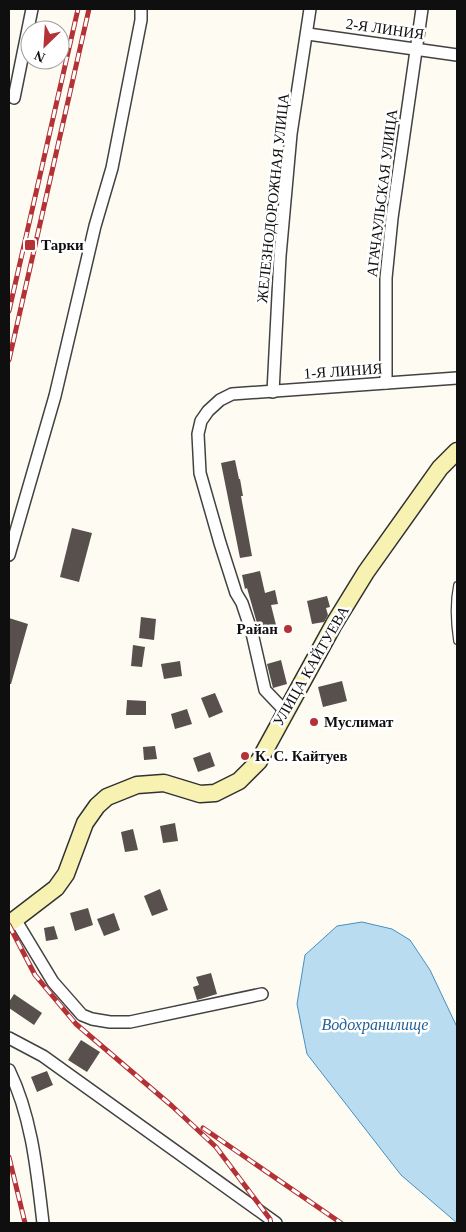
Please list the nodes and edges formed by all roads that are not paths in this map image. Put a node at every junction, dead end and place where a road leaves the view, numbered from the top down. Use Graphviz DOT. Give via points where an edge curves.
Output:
graph roads {
  1 [pos="32,9"];
  2 [pos="141,9"];
  3 [pos="310,9"];
  4 [pos="422,9"];
  5 [pos="308,34"];
  6 [pos="416,49"];
  7 [pos="457,55"];
  8 [pos="14,98"];
  9 [pos="457,378"];
  10 [pos="386,383"];
  11 [pos="273,392"];
  12 [pos="457,451"];
  13 [pos="9,555"];
  14 [pos="457,585"];
  15 [pos="457,641"];
  16 [pos="285,711"];
  17 [pos="12,921"];
  18 [pos="262,994"];
  19 [pos="9,1038"];
  20 [pos="9,1070"];
  21 [pos="43,1223"];
  22 [pos="276,1223"];
  1 -- 8 [label="street"];
  2 -- 13 [label="street" via="112,168 55,396"];
  3 -- 5 [label="street, ЖЕЛЕЗНОДОРОЖНАЯ УЛИЦА"];
  4 -- 6 [label="street, АГАЧАУЛЬСКАЯ УЛИЦА"];
  5 -- 6 [label="street, 2-Я ЛИНИЯ"];
  5 -- 11 [label="street, ЖЕЛЕЗНОДОРОЖНАЯ УЛИЦА" via="290,144"];
  6 -- 7 [label="street, 2-Я ЛИНИЯ"];
  6 -- 10 [label="street, АГАЧАУЛЬСКАЯ УЛИЦА" via="386,278"];
  9 -- 10 [label="street, 1-Я ЛИНИЯ"];
  10 -- 11 [label="street, 1-Я ЛИНИЯ"];
  11 -- 16 [label="street, 1-Я ЛИНИЯ" via="232,394 220,400 208,411 198,434 200,473 220,544 252,633 265,690"];
  12 -- 16 [label="main road, УЛИЦА КАЙТУЕВА" via="440,468 366,572"];
  14 -- 15 [label="lane" via="454,622"];
  16 -- 17 [label="main road, УЛИЦА КАЙТУЕВА" via="258,761 239,781 215,793 194,793 164,783 137,786 107,797 85,823 66,874 56,888"];
  17 -- 18 [label="street" via="53,982 82,1015 92,1019 130,1022"];
  19 -- 22 [label="street" via="43,1056"];
  20 -- 21 [label="street" via="28,1122"];
}
